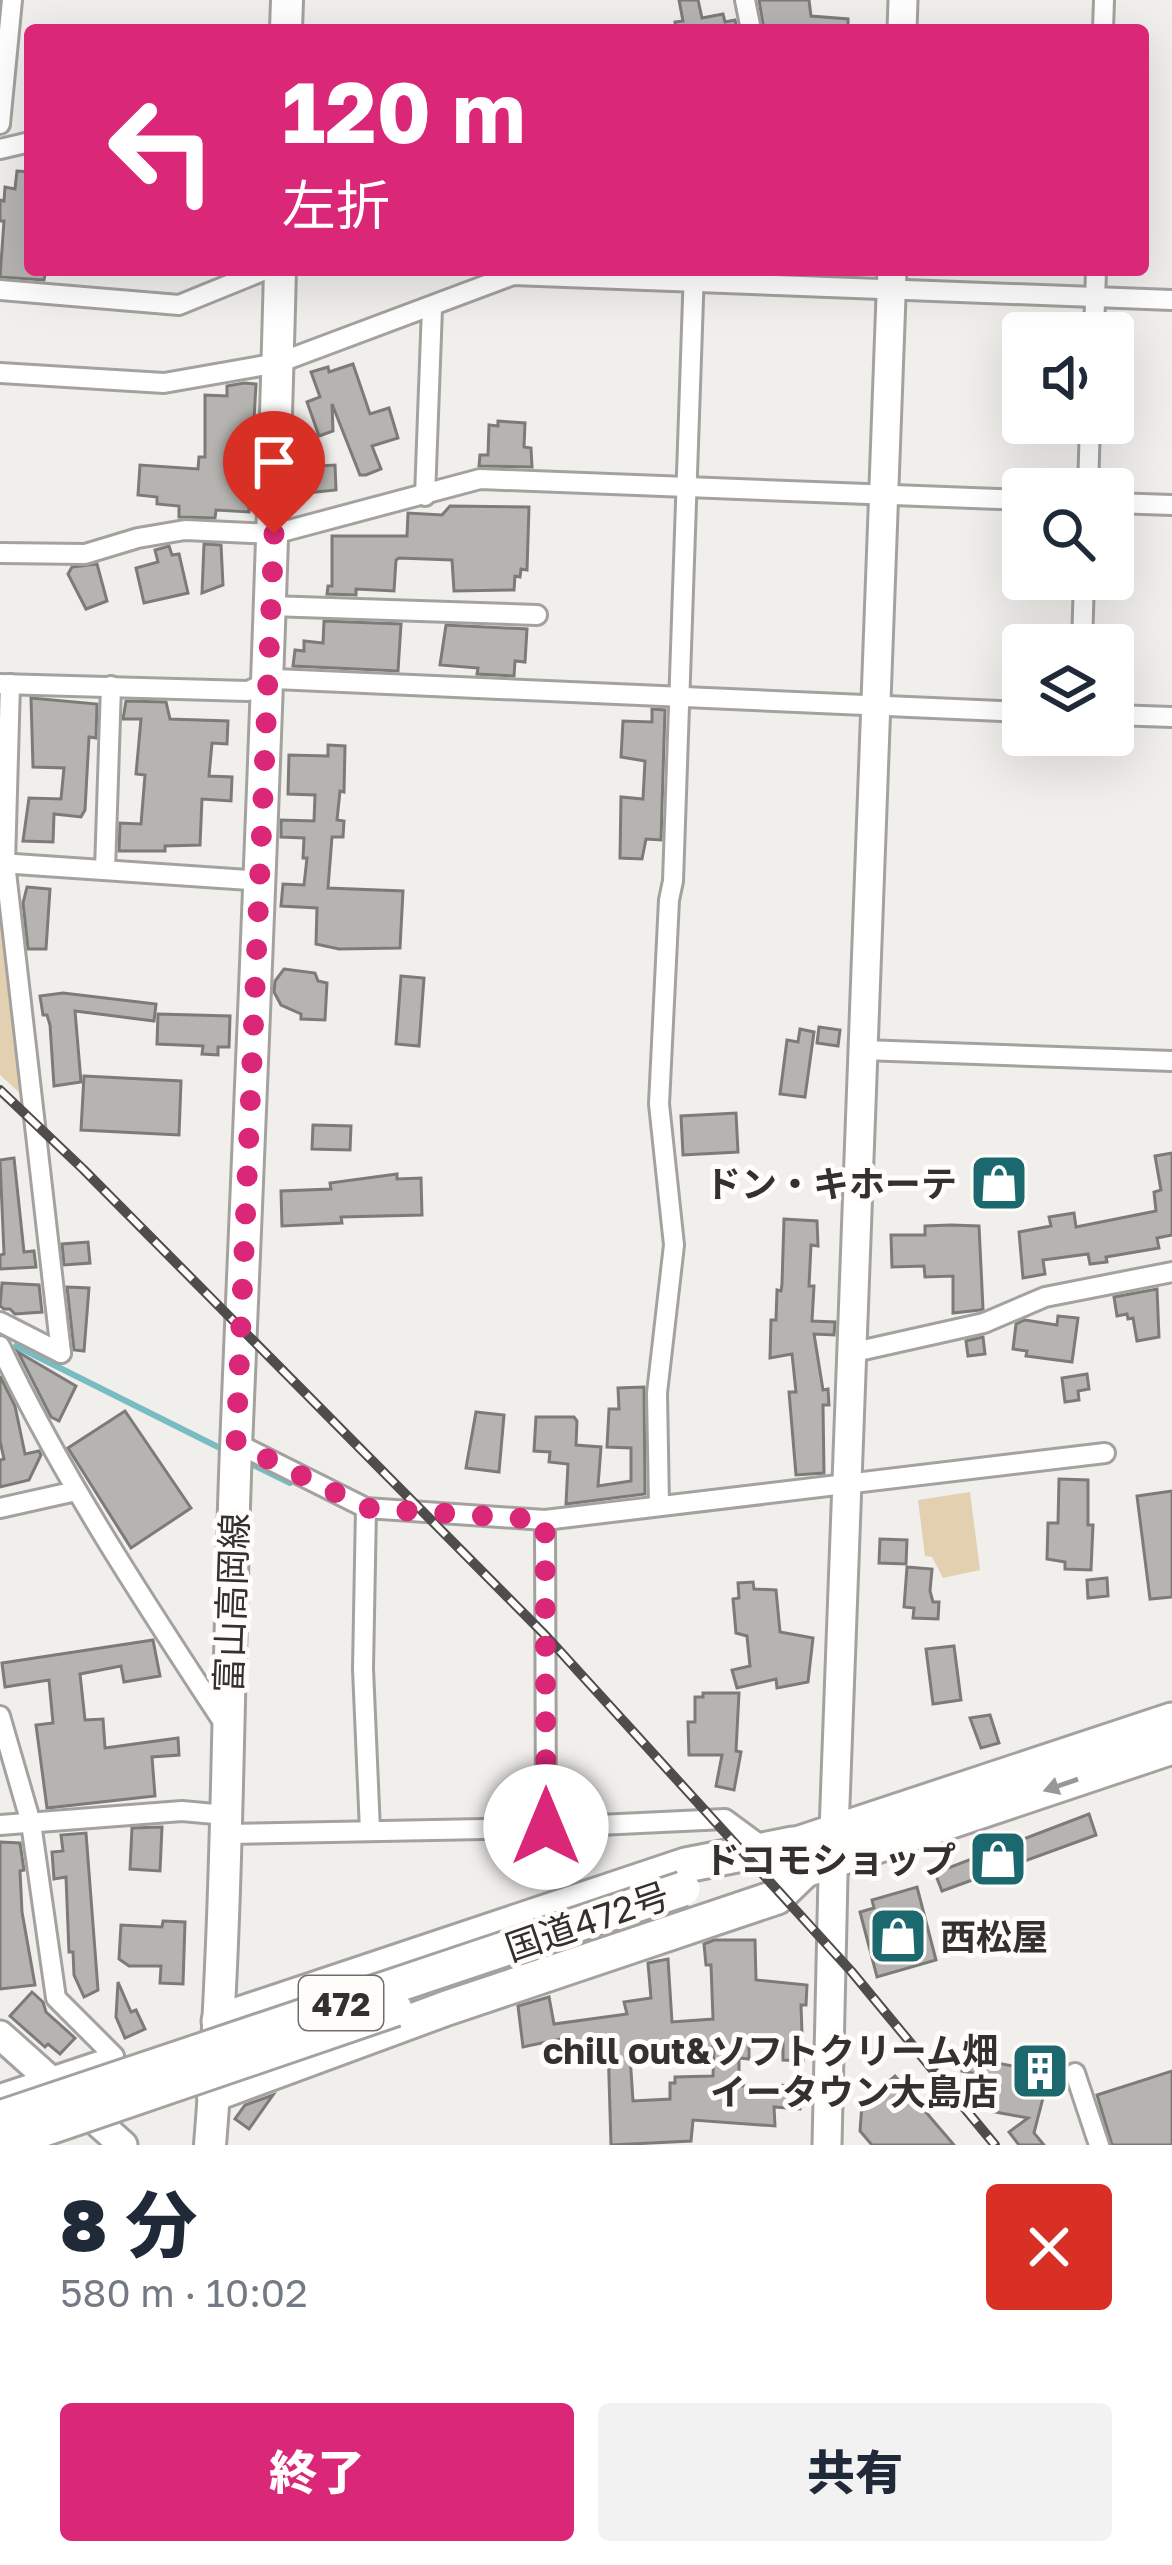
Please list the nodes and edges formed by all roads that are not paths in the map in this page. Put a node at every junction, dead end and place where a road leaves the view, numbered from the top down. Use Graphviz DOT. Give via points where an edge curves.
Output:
graph roads {
  1 [pos="12,0"];
  2 [pos="0,124"];
  3 [pos="250,276"];
  4 [pos="280,276"];
  5 [pos="511,276"];
  6 [pos="694,276"];
  7 [pos="734,276"];
  8 [pos="1096,276"];
  9 [pos="892,280"];
  10 [pos="0,290"];
  11 [pos="1095,297"];
  12 [pos="1172,300"];
  13 [pos="431,308"];
  14 [pos="1095,312"];
  15 [pos="278,363"];
  16 [pos="0,373"];
  17 [pos="689,486"];
  18 [pos="884,495"];
  19 [pos="425,496"];
  20 [pos="1002,499"];
  21 [pos="1134,504"];
  22 [pos="1172,505"];
  23 [pos="274,534"];
  24 [pos="0,553"];
  25 [pos="270,605"];
  26 [pos="537,615"];
  27 [pos="5,684"];
  28 [pos="266,685"];
  29 [pos="111,686"];
  30 [pos="681,697"];
  31 [pos="876,707"];
  32 [pos="1002,711"];
  33 [pos="1134,716"];
  34 [pos="1172,717"];
  35 [pos="2,863"];
  36 [pos="105,870"];
  37 [pos="262,881"];
  38 [pos="863,1050"];
  39 [pos="1172,1061"];
  40 [pos="1172,1271"];
  41 [pos="0,1322"];
  42 [pos="0,1346"];
  43 [pos="850,1354"];
  44 [pos="236,1443"];
  45 [pos="1105,1453"];
  46 [pos="847,1483"];
  47 [pos="76,1491"];
  48 [pos="659,1506"];
  49 [pos="0,1508"];
  50 [pos="366,1508"];
  51 [pos="545,1520"];
  52 [pos="0,1716"];
  53 [pos="1172,1720"];
  54 [pos="227,1728"];
  55 [pos="1172,1748"];
  56 [pos="31,1822"];
  57 [pos="226,1824"];
  58 [pos="0,1825"];
  59 [pos="546,1827"];
  60 [pos="370,1831"];
  61 [pos="806,1850"];
  62 [pos="679,1901"];
  63 [pos="219,2021"];
  64 [pos="0,2035"];
  65 [pos="1075,2073"];
  66 [pos="49,2078"];
  67 [pos="0,2094"];
  68 [pos="214,2094"];
  69 [pos="0,2118"];
  70 [pos="102,2125"];
  71 [pos="0,2144"];
  72 [pos="41,2145"];
  73 [pos="123,2145"];
  74 [pos="210,2145"];
  75 [pos="827,2145"];
  76 [pos="1099,2145"];
  1 -- 2 [label="street"];
  3 -- 10 [label="street" via="179,305"];
  4 -- 15 [label="main road, 富山高岡線"];
  5 -- 13 [label="street"];
  6 -- 17 [label="street"];
  7 -- 9 [label="street"];
  8 -- 11 [label="street"];
  9 -- 11 [label="street"];
  9 -- 18 [label="street"];
  11 -- 12 [label="street"];
  11 -- 14 [label="street"];
  13 -- 15 [label="street"];
  13 -- 19 [label="street"];
  15 -- 16 [label="street" via="164,383"];
  15 -- 23 [label="main road, 富山高岡線"];
  17 -- 18 [label="street"];
  17 -- 19 [label="street" via="480,479"];
  17 -- 30 [label="street"];
  18 -- 20 [label="street"];
  18 -- 31 [label="street"];
  19 -- 23 [label="street"];
  21 -- 22 [label="street"];
  23 -- 24 [label="street" via="185,530 85,554"];
  23 -- 25 [label="main road, 富山高岡線"];
  25 -- 26 [label="street"];
  25 -- 28 [label="main road, 富山高岡線"];
  27 -- 29 [label="street"];
  27 -- 35 [label="street"];
  28 -- 29 [label="street"];
  28 -- 30 [label="street" via="274,679"];
  28 -- 37 [label="main road, 富山高岡線"];
  29 -- 36 [label="street"];
  30 -- 31 [label="street"];
  30 -- 48 [label="street" via="660,1085 674,1244 657,1393"];
  31 -- 32 [label="street"];
  31 -- 38 [label="street"];
  33 -- 34 [label="street"];
  35 -- 36 [label="street"];
  35 -- 41 [label="street" via="61,1353"];
  36 -- 37 [label="street"];
  37 -- 44 [label="main road, 富山高岡線"];
  38 -- 39 [label="street"];
  38 -- 43 [label="street"];
  40 -- 43 [label="street" via="1045,1297 984,1323"];
  42 -- 47 [label="street"];
  43 -- 46 [label="street"];
  44 -- 50 [label="street"];
  44 -- 54 [label="main road, 富山高岡線"];
  45 -- 46 [label="street"];
  46 -- 48 [label="street"];
  46 -- 61 [label="street"];
  47 -- 49 [label="street"];
  47 -- 54 [label="street"];
  48 -- 51 [label="street"];
  50 -- 51 [label="street"];
  50 -- 60 [label="street"];
  51 -- 59 [label="street"];
  52 -- 56 [label="street"];
  53 -- 61 [label="highway, 国道472号 / 472"];
  54 -- 57 [label="main road, 富山高岡線"];
  55 -- 61 [label="highway, 国道472号 / 472, one-way"];
  56 -- 57 [label="street" via="182,1811"];
  56 -- 58 [label="street"];
  56 -- 66 [label="street" via="56,1998 114,2056"];
  57 -- 60 [label="street"];
  57 -- 63 [label="main road, 富山高岡線"];
  59 -- 60 [label="street"];
  59 -- 61 [label="street" via="725,1819"];
  61 -- 62 [label="highway, 国道472号 / 472"];
  61 -- 63 [label="highway" via="686,1865"];
  61 -- 68 [label="highway" via="778,1897"];
  61 -- 75 [label="street"];
  62 -- 69 [label="highway, 国道472号 / 472, bridge"];
  62 -- 71 [label="highway, 国道472号 / 472, bridge"];
  63 -- 68 [label="main road, 富山高岡線"];
  64 -- 66 [label="street"];
  65 -- 76 [label="street"];
  66 -- 67 [label="street"];
  66 -- 70 [label="street"];
  68 -- 74 [label="main road, 富山高岡線"];
  70 -- 72 [label="street"];
  70 -- 73 [label="street"];
}
